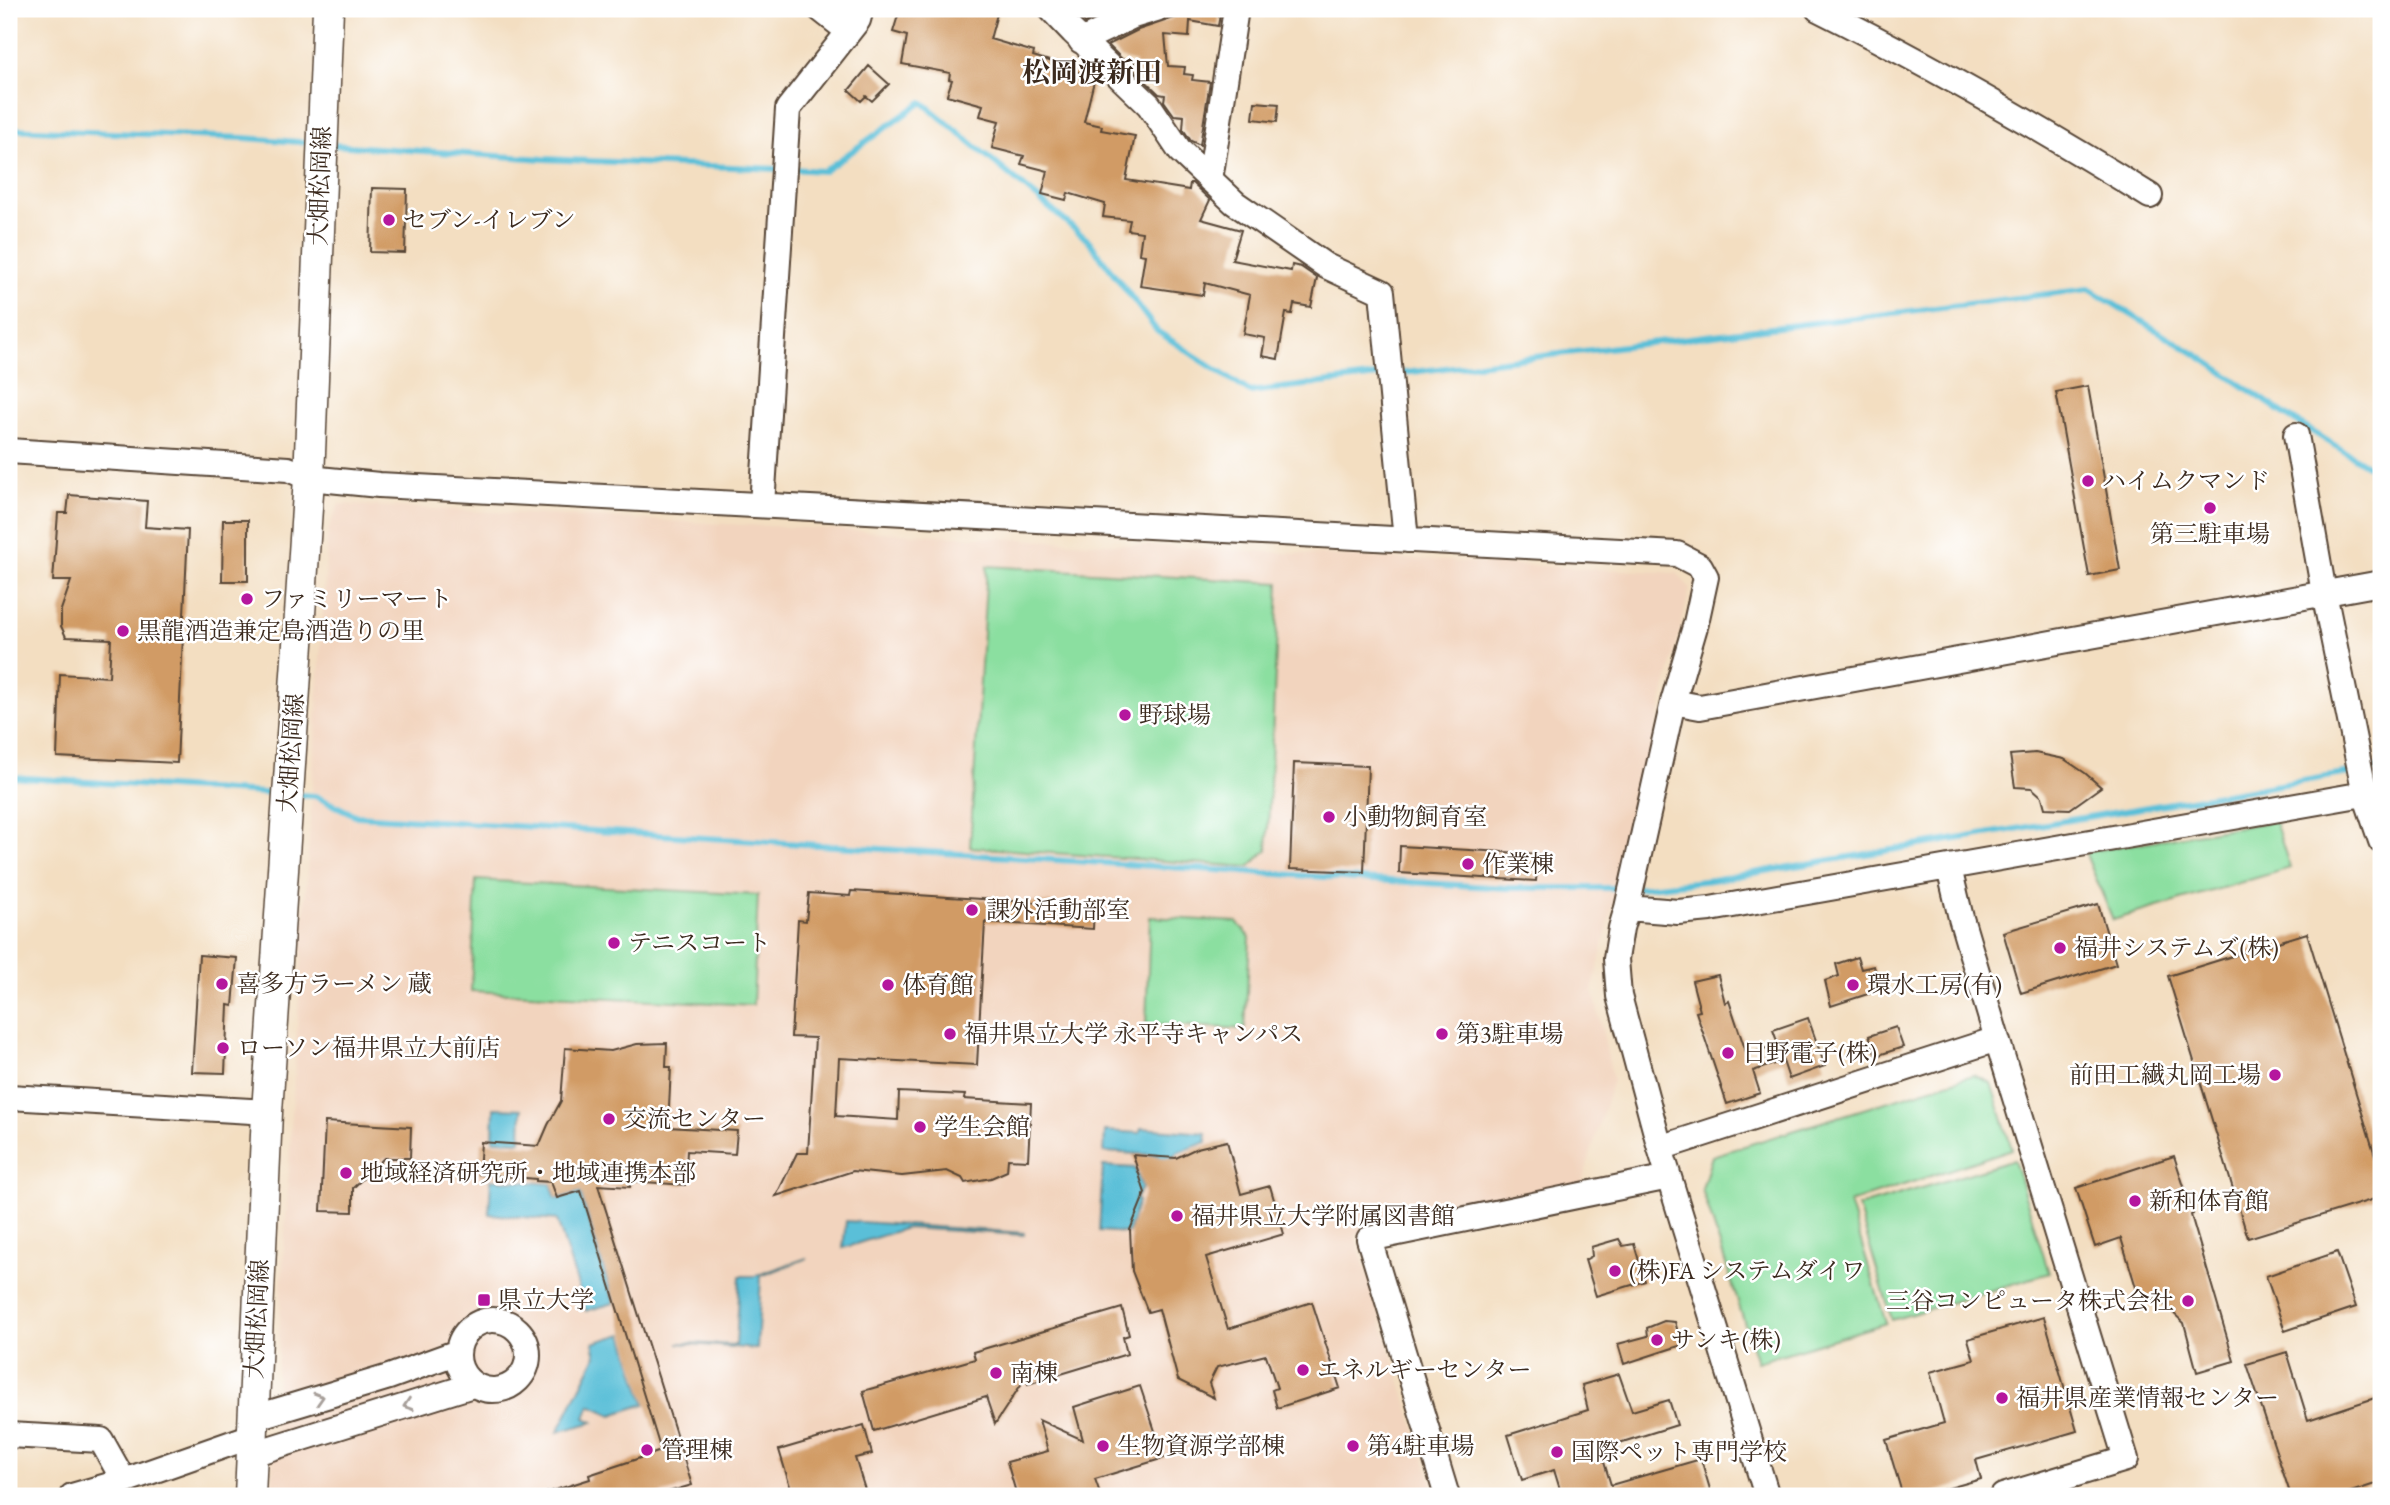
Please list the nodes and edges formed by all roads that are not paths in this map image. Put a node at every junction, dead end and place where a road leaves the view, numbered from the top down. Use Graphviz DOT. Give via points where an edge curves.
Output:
graph roads {
  1 [pos="328,9"];
  2 [pos="820,9"];
  3 [pos="861,9"];
  4 [pos="1051,9"];
  5 [pos="1156,9"];
  6 [pos="1236,9"];
  7 [pos="1818,9"];
  8 [pos="848,31"];
  9 [pos="1081,41"];
  10 [pos="1210,180"];
  11 [pos="2150,196"];
  12 [pos="2296,435"];
  13 [pos="9,451"];
  14 [pos="309,478"];
  15 [pos="762,505"];
  16 [pos="1406,540"];
  17 [pos="2381,583"];
  18 [pos="2324,593"];
  19 [pos="1673,702"];
  20 [pos="2373,793"];
  21 [pos="2381,841"];
  22 [pos="1949,868"];
  23 [pos="1627,908"];
  24 [pos="1997,1039"];
  25 [pos="9,1097"];
  26 [pos="267,1112"];
  27 [pos="1660,1148"];
  28 [pos="1669,1177"];
  29 [pos="458,1352"];
  30 [pos="473,1385"];
  31 [pos="9,1435"];
  32 [pos="252,1436"];
  33 [pos="124,1481"];
  34 [pos="72,1496"];
  35 [pos="250,1496"];
  36 [pos="1447,1496"];
  37 [pos="1767,1496"];
  38 [pos="2003,1496"];
  1 -- 14 [label="main road, 大畑松岡線"];
  2 -- 8 [label="street"];
  3 -- 8 [label="street"];
  4 -- 9 [label="street"];
  5 -- 9 [label="street"];
  6 -- 10 [label="street"];
  7 -- 11 [label="street" via="2043,130"];
  8 -- 15 [label="street" via="788,110"];
  9 -- 10 [label="street" via="1149,105 1180,152"];
  10 -- 16 [label="street" via="1235,203 1326,265 1382,292"];
  12 -- 18 [label="street"];
  13 -- 14 [label="street" via="288,469"];
  14 -- 15 [label="street"];
  14 -- 26 [label="main road, 大畑松岡線"];
  15 -- 16 [label="street"];
  16 -- 19 [label="street" via="1677,554 1700,566 1706,577 1704,593"];
  17 -- 18 [label="street"];
  18 -- 19 [label="street" via="1700,707"];
  18 -- 20 [label="street"];
  19 -- 23 [label="street"];
  20 -- 21 [label="street"];
  20 -- 22 [label="street"];
  22 -- 23 [label="street" via="1710,909"];
  22 -- 24 [label="street"];
  23 -- 27 [label="street" via="1616,959 1619,996"];
  24 -- 27 [label="street"];
  24 -- 38 [label="street" via="2126,1459"];
  25 -- 26 [label="street"];
  26 -- 32 [label="main road, 大畑松岡線"];
  27 -- 28 [label="street"];
  28 -- 36 [label="street" via="1369,1239"];
  28 -- 37 [label="street"];
  29 -- 30 [label="street" via="464,1376"];
  29 -- 30 [label="street" via="468,1330 481,1322 509,1323 523,1335 529,1359 519,1381 491,1391"];
  32 -- 29 [label="street, one-way"];
  30 -- 32 [label="street, one-way"];
  31 -- 33 [label="street" via="102,1440"];
  32 -- 33 [label="street"];
  32 -- 35 [label="main road, 大畑松岡線"];
  33 -- 34 [label="street"];
}
